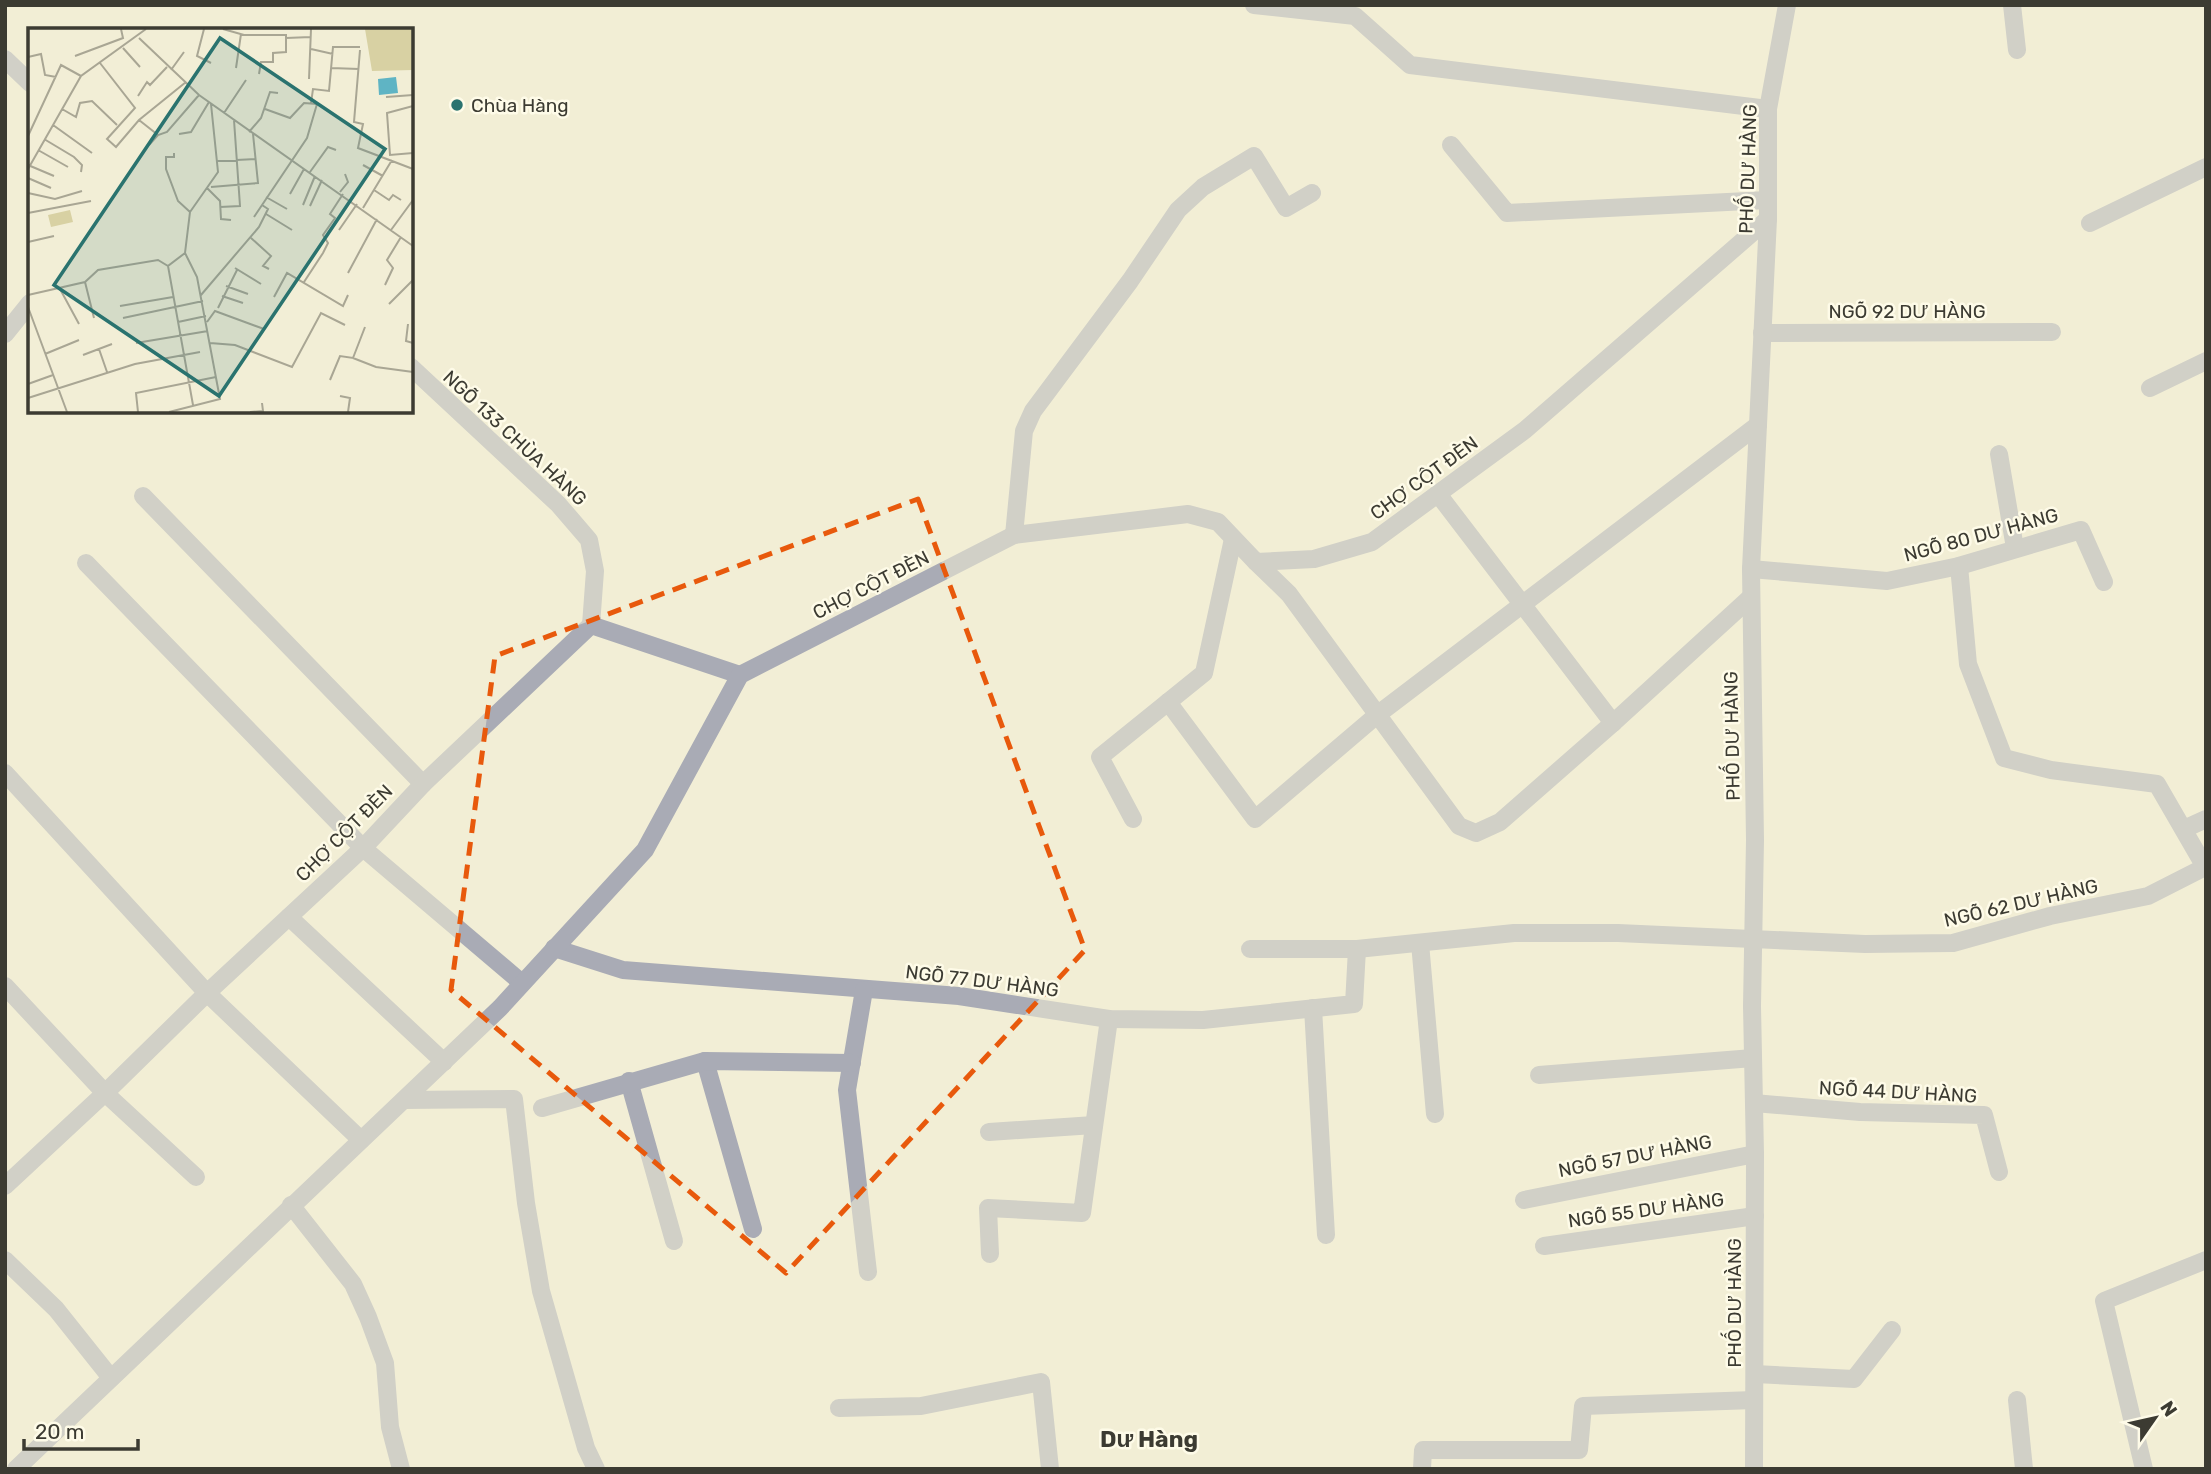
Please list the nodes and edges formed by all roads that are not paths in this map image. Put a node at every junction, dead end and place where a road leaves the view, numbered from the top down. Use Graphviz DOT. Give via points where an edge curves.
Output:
graph roads {
  1 [pos="1254,5"];
  2 [pos="1787,5"];
  3 [pos="2012,5"];
  4 [pos="1356,11"];
  5 [pos="2017,50"];
  6 [pos="5,60"];
  7 [pos="28,81"];
  8 [pos="1768,109"];
  9 [pos="1451,145"];
  10 [pos="2206,167"];
  11 [pos="1312,192"];
  12 [pos="1767,200"];
  13 [pos="1768,219"];
  14 [pos="2090,223"];
  15 [pos="28,305"];
  16 [pos="2052,332"];
  17 [pos="1762,333"];
  18 [pos="5,334"];
  19 [pos="2206,362"];
  20 [pos="413,368"];
  21 [pos="2150,388"];
  22 [pos="1758,425"];
  23 [pos="1998,454"];
  24 [pos="1438,494"];
  25 [pos="143,496"];
  26 [pos="1014,535"];
  27 [pos="1233,538"];
  28 [pos="2015,548"];
  29 [pos="1256,562"];
  30 [pos="86,563"];
  31 [pos="1959,566"];
  32 [pos="1751,569"];
  33 [pos="2104,582"];
  34 [pos="1751,597"];
  35 [pos="1524,604"];
  36 [pos="590,625"];
  37 [pos="740,675"];
  38 [pos="1168,702"];
  39 [pos="1377,715"];
  40 [pos="1613,723"];
  41 [pos="5,773"];
  42 [pos="423,784"];
  43 [pos="1133,819"];
  44 [pos="2206,819"];
  45 [pos="2184,829"];
  46 [pos="363,848"];
  47 [pos="2205,867"];
  48 [pos="289,917"];
  49 [pos="1754,940"];
  50 [pos="1420,943"];
  51 [pos="554,948"];
  52 [pos="1250,949"];
  53 [pos="1357,949"];
  54 [pos="522,983"];
  55 [pos="5,986"];
  56 [pos="864,990"];
  57 [pos="207,993"];
  58 [pos="1313,1008"];
  59 [pos="1109,1019"];
  60 [pos="1753,1058"];
  61 [pos="705,1061"];
  62 [pos="444,1062"];
  63 [pos="852,1063"];
  64 [pos="1539,1075"];
  65 [pos="629,1081"];
  66 [pos="105,1093"];
  67 [pos="404,1100"];
  68 [pos="1754,1103"];
  69 [pos="542,1108"];
  70 [pos="1435,1114"];
  71 [pos="1094,1125"];
  72 [pos="989,1132"];
  73 [pos="361,1140"];
  74 [pos="1755,1154"];
  75 [pos="1999,1172"];
  76 [pos="196,1177"];
  77 [pos="5,1186"];
  78 [pos="1524,1200"];
  79 [pos="291,1205"];
  80 [pos="1755,1216"];
  81 [pos="753,1229"];
  82 [pos="1326,1235"];
  83 [pos="674,1241"];
  84 [pos="1544,1246"];
  85 [pos="990,1254"];
  86 [pos="5,1260"];
  87 [pos="2206,1260"];
  88 [pos="868,1272"];
  89 [pos="1892,1330"];
  90 [pos="1755,1374"];
  91 [pos="111,1378"];
  92 [pos="2017,1400"];
  93 [pos="1754,1401"];
  94 [pos="839,1408"];
  95 [pos="16,1469"];
  96 [pos="401,1469"];
  97 [pos="596,1469"];
  98 [pos="1051,1469"];
  99 [pos="1422,1469"];
  100 [pos="1754,1469"];
  101 [pos="2024,1469"];
  102 [pos="2144,1469"];
  1 -- 4 [label="street"];
  2 -- 8 [label="street, PHỐ DƯ HÀNG"];
  3 -- 5 [label="street"];
  4 -- 8 [label="street" via="1410,65"];
  6 -- 7 [label="street"];
  8 -- 12 [label="street, PHỐ DƯ HÀNG"];
  9 -- 12 [label="street" via="1507,213"];
  10 -- 14 [label="street"];
  11 -- 26 [label="street" via="1286,208 1254,156 1203,187 1178,210 1033,411 1024,431"];
  12 -- 13 [label="street, PHỐ DƯ HÀNG"];
  13 -- 17 [label="street, PHỐ DƯ HÀNG"];
  13 -- 24 [label="street, CHỢ CỘT ĐÈN" via="1525,430"];
  15 -- 18 [label="street"];
  16 -- 17 [label="street, NGÕ 92 DƯ HÀNG"];
  17 -- 22 [label="street, PHỐ DƯ HÀNG"];
  19 -- 21 [label="street"];
  20 -- 36 [label="street, NGÕ 133 CHÙA HÀNG" via="558,504 589,540 595,571"];
  22 -- 32 [label="street, PHỐ DƯ HÀNG"];
  22 -- 35 [label="street"];
  23 -- 28 [label="street"];
  24 -- 29 [label="street, CHỢ CỘT ĐÈN" via="1372,542 1314,559"];
  24 -- 35 [label="street"];
  25 -- 42 [label="street"];
  26 -- 27 [label="street, CHỢ CỘT ĐÈN" via="1188,514 1218,523"];
  26 -- 37 [label="street, CHỢ CỘT ĐÈN"];
  27 -- 29 [label="street, CHỢ CỘT ĐÈN"];
  27 -- 38 [label="street" via="1204,673"];
  28 -- 31 [label="street, NGÕ 80 DƯ HÀNG"];
  28 -- 33 [label="street, NGÕ 80 DƯ HÀNG" via="2081,530"];
  29 -- 39 [label="street" via="1289,594"];
  30 -- 46 [label="street"];
  31 -- 32 [label="street, NGÕ 80 DƯ HÀNG" via="1887,581"];
  31 -- 45 [label="street" via="1968,664 2004,758 2157,784"];
  32 -- 34 [label="street, PHỐ DƯ HÀNG"];
  34 -- 40 [label="street"];
  34 -- 49 [label="street, PHỐ DƯ HÀNG"];
  35 -- 39 [label="street"];
  35 -- 40 [label="street"];
  36 -- 37 [label="street"];
  36 -- 42 [label="street, CHỢ CỘT ĐÈN"];
  37 -- 51 [label="street" via="645,850"];
  38 -- 39 [label="street" via="1255,820"];
  38 -- 43 [label="street" via="1100,757"];
  39 -- 40 [label="street" via="1459,826 1476,834 1500,822"];
  41 -- 57 [label="street"];
  42 -- 46 [label="street, CHỢ CỘT ĐÈN"];
  44 -- 45 [label="street"];
  45 -- 47 [label="street"];
  46 -- 48 [label="street, CHỢ CỘT ĐÈN"];
  46 -- 54 [label="street"];
  47 -- 49 [label="street, NGÕ 62 DƯ HÀNG" via="2148,896 2050,916 1953,943"];
  48 -- 57 [label="street, CHỢ CỘT ĐÈN"];
  48 -- 62 [label="street"];
  49 -- 50 [label="street, NGÕ 62 DƯ HÀNG" via="1527,933"];
  49 -- 60 [label="street, PHỐ DƯ HÀNG"];
  50 -- 53 [label="street, NGÕ 62 DƯ HÀNG"];
  50 -- 70 [label="street"];
  51 -- 54 [label="street"];
  51 -- 56 [label="street, NGÕ 77 DƯ HÀNG" via="623,970"];
  52 -- 53 [label="street, NGÕ 62 DƯ HÀNG"];
  53 -- 58 [label="street, NGÕ 77 DƯ HÀNG" via="1354,1004"];
  54 -- 62 [label="street"];
  55 -- 66 [label="street"];
  56 -- 59 [label="street, NGÕ 77 DƯ HÀNG" via="959,996"];
  56 -- 63 [label="street"];
  57 -- 66 [label="street, CHỢ CỘT ĐÈN"];
  57 -- 73 [label="street"];
  58 -- 59 [label="street, NGÕ 77 DƯ HÀNG" via="1203,1020"];
  58 -- 82 [label="street"];
  59 -- 71 [label="street"];
  60 -- 64 [label="street"];
  60 -- 68 [label="street, PHỐ DƯ HÀNG"];
  61 -- 63 [label="street"];
  61 -- 65 [label="street"];
  61 -- 81 [label="street"];
  62 -- 67 [label="street"];
  63 -- 88 [label="street" via="847,1090"];
  65 -- 69 [label="street"];
  65 -- 83 [label="street"];
  66 -- 76 [label="street"];
  66 -- 77 [label="street, CHỢ CỘT ĐÈN"];
  67 -- 73 [label="street"];
  67 -- 97 [label="street" via="514,1099 541,1291"];
  68 -- 74 [label="street, PHỐ DƯ HÀNG"];
  68 -- 75 [label="street, NGÕ 44 DƯ HÀNG" via="1984,1115"];
  71 -- 72 [label="street"];
  71 -- 85 [label="street" via="1082,1213 988,1208"];
  73 -- 79 [label="street"];
  74 -- 78 [label="street, NGÕ 57 DƯ HÀNG"];
  74 -- 80 [label="street, PHỐ DƯ HÀNG"];
  79 -- 91 [label="street"];
  79 -- 96 [label="street" via="353,1284 368,1317 385,1363 390,1427"];
  80 -- 84 [label="street, NGÕ 55 DƯ HÀNG"];
  80 -- 90 [label="street, PHỐ DƯ HÀNG"];
  86 -- 91 [label="street" via="56,1309"];
  87 -- 102 [label="street" via="2104,1301"];
  89 -- 90 [label="street" via="1854,1379"];
  90 -- 93 [label="street, PHỐ DƯ HÀNG"];
  91 -- 95 [label="street"];
  92 -- 101 [label="street"];
  93 -- 99 [label="street" via="1583,1406 1579,1450 1423,1450"];
  93 -- 100 [label="street, PHỐ DƯ HÀNG"];
  94 -- 98 [label="street" via="921,1406 1041,1382"];
}
